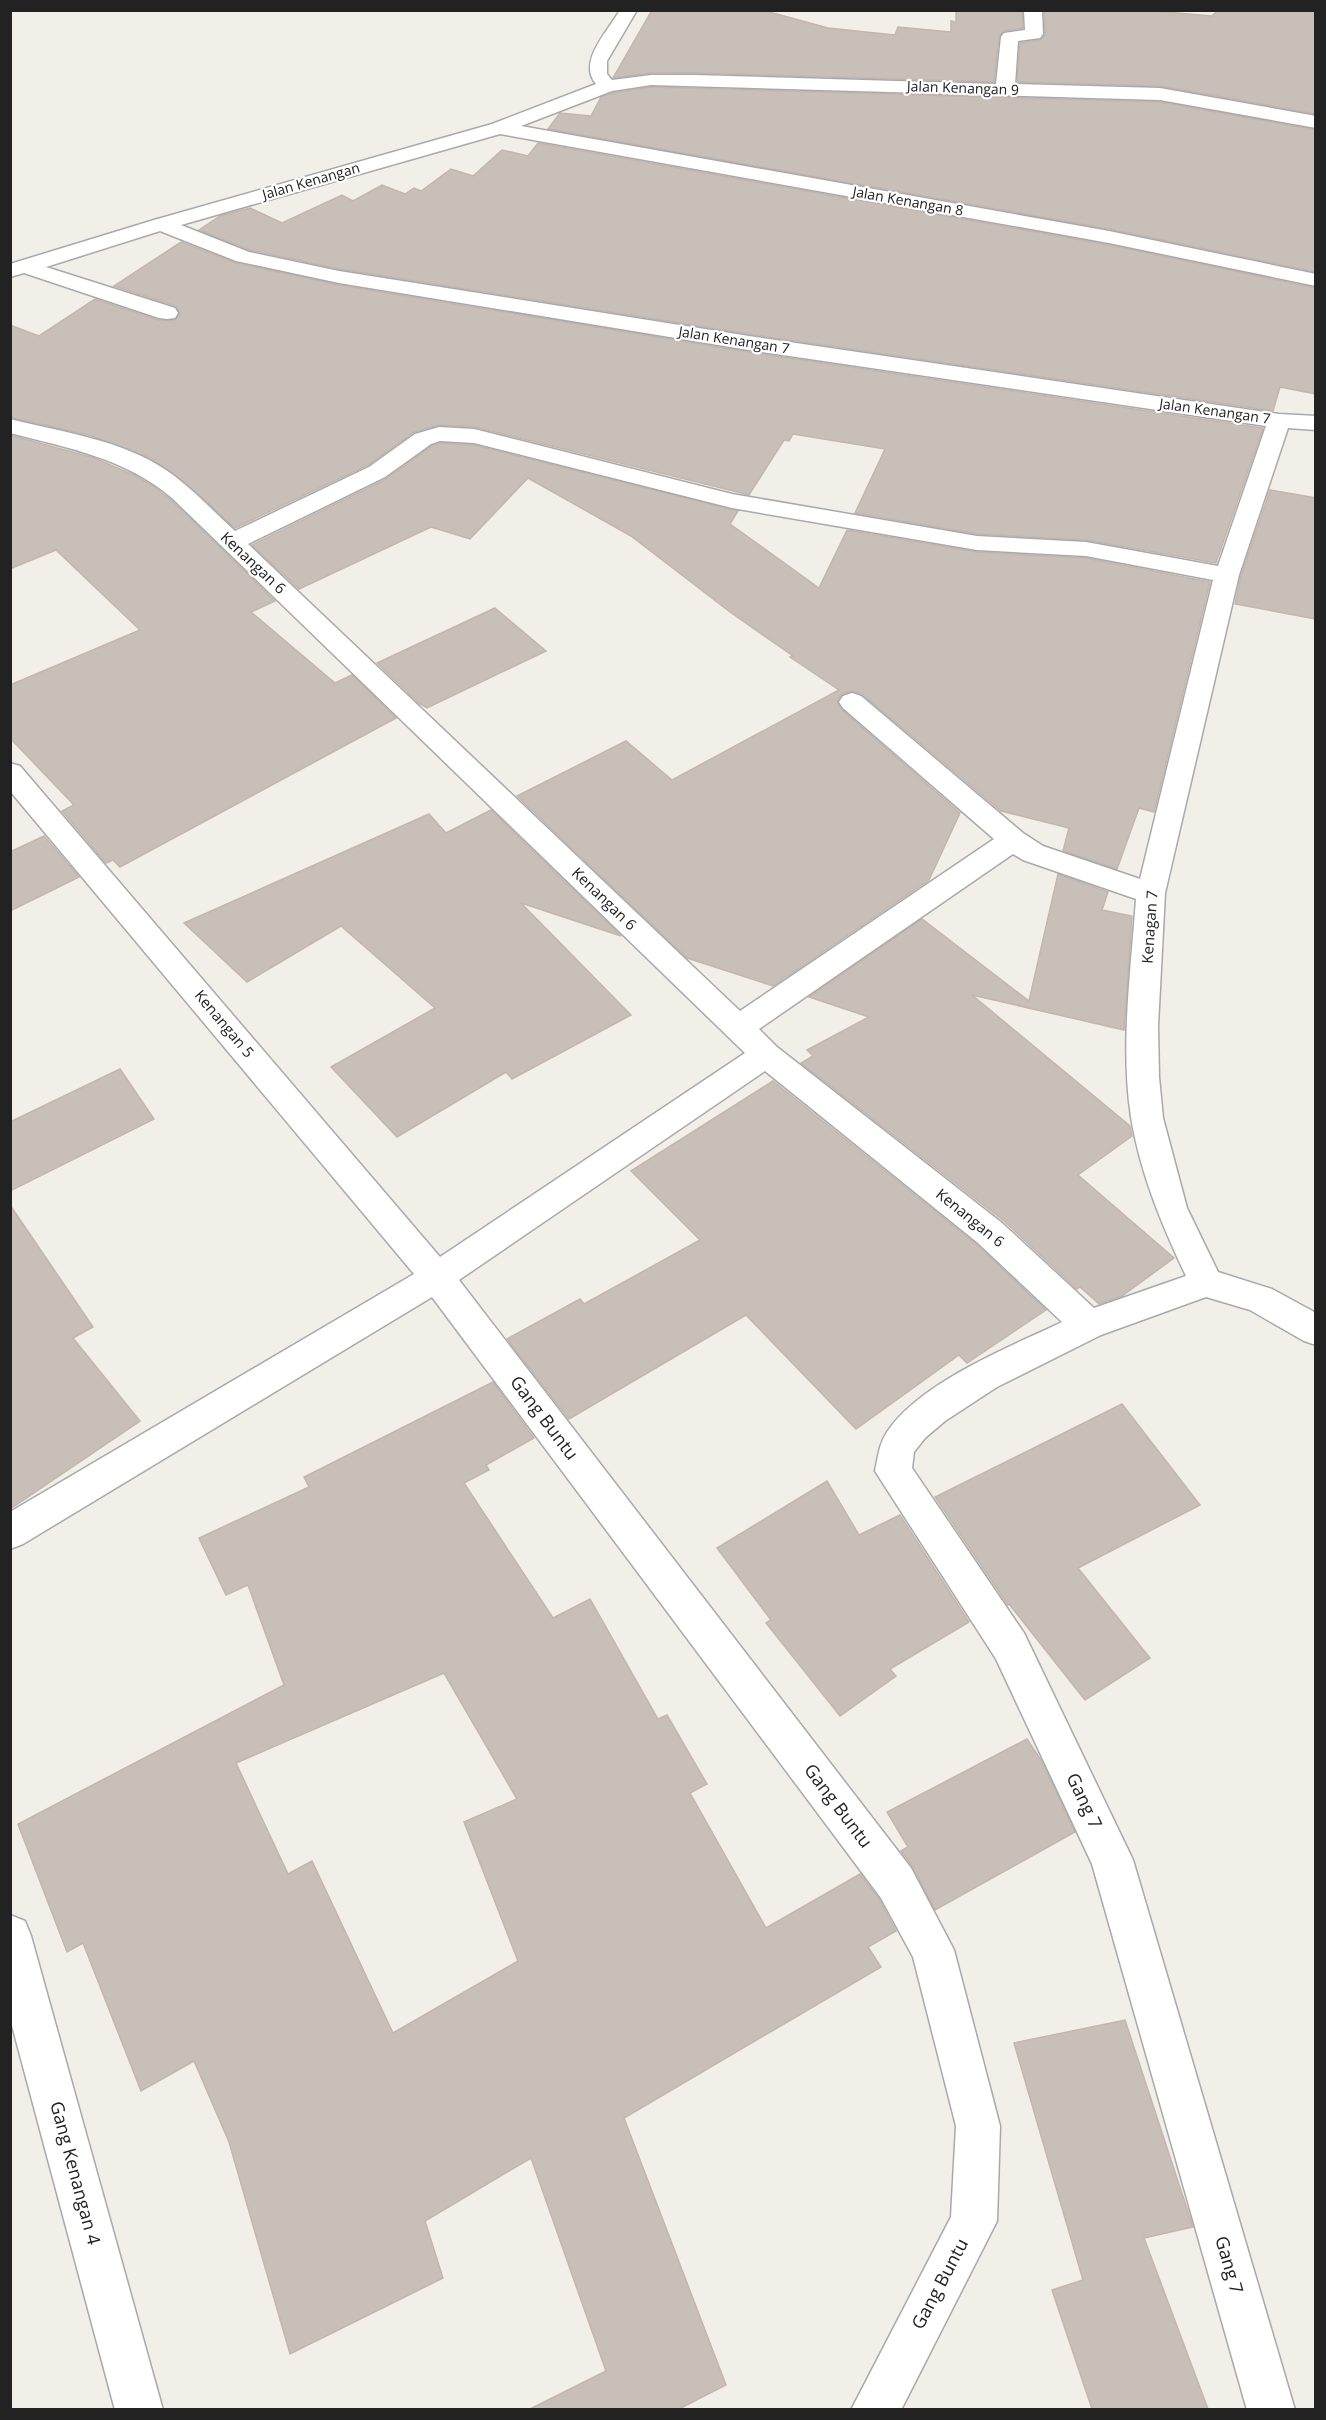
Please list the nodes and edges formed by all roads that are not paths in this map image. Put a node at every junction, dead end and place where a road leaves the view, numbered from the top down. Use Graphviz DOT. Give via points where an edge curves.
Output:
graph roads {
  1 [pos="629,10"];
  2 [pos="1033,10"];
  3 [pos="608,86"];
  4 [pos="1005,90"];
  5 [pos="1316,122"];
  6 [pos="499,128"];
  7 [pos="161,224"];
  8 [pos="18,269"];
  9 [pos="1316,280"];
  10 [pos="167,314"];
  11 [pos="1280,421"];
  12 [pos="1316,423"];
  13 [pos="10,426"];
  14 [pos="232,542"];
  15 [pos="1227,575"];
  16 [pos="852,702"];
  17 [pos="10,772"];
  18 [pos="1013,840"];
  19 [pos="1151,893"];
  20 [pos="738,1028"];
  21 [pos="766,1055"];
  22 [pos="437,1277"];
  23 [pos="1206,1283"];
  24 [pos="1089,1325"];
  25 [pos="1316,1331"];
  26 [pos="10,1532"];
  27 [pos="10,1936"];
  28 [pos="139,2409"];
  29 [pos="875,2409"];
  30 [pos="1271,2409"];
  1 -- 3 [label="street" via="598,62 598,75"];
  2 -- 4 [label="street" via="1034,34 1010,39"];
  3 -- 4 [label="street, Jalan Kenangan 9" via="651,80"];
  3 -- 6 [label="street, Jalan Kenangan"];
  4 -- 5 [label="street, Jalan Kenangan 9" via="1160,94"];
  6 -- 7 [label="street, Jalan Kenangan"];
  6 -- 9 [label="street, Jalan Kenangan 8" via="1109,237"];
  7 -- 8 [label="street, Jalan Kenangan"];
  7 -- 11 [label="street, Jalan Kenangan 7" via="243,257 339,277 760,345"];
  8 -- 10 [label="street"];
  11 -- 12 [label="street, Jalan Kenangan 7"];
  11 -- 15 [label="street, Kenagan 7"];
  13 -- 14 [label="street, Kenangan 6" via="146,467"];
  14 -- 15 [label="street" via="377,472 423,439 439,434 474,436 732,501 883,529 978,543 1086,549"];
  14 -- 20 [label="street, Kenangan 6"];
  15 -- 19 [label="street, Kenagan 7"];
  16 -- 18 [label="street"];
  17 -- 22 [label="street, Kenangan 5"];
  18 -- 19 [label="street" via="1033,853"];
  18 -- 20 [label="street"];
  19 -- 23 [label="street, Kenagan 7" via="1143,1026 1147,1119 1171,1208"];
  20 -- 21 [label="street, Kenangan 6"];
  21 -- 22 [label="street"];
  21 -- 24 [label="street, Kenangan 6" via="990,1233"];
  22 -- 26 [label="street"];
  22 -- 29 [label="street, Gang Buntu" via="896,1883 933,1950 978,2126 974,2221"];
  23 -- 24 [label="street"];
  23 -- 25 [label="street" via="1260,1299"];
  24 -- 30 [label="street, Gang 7" via="992,1373 922,1416 899,1445 893,1471 1010,1646 1112,1860"];
  27 -- 28 [label="street, Gang Kenangan 4"];
}
